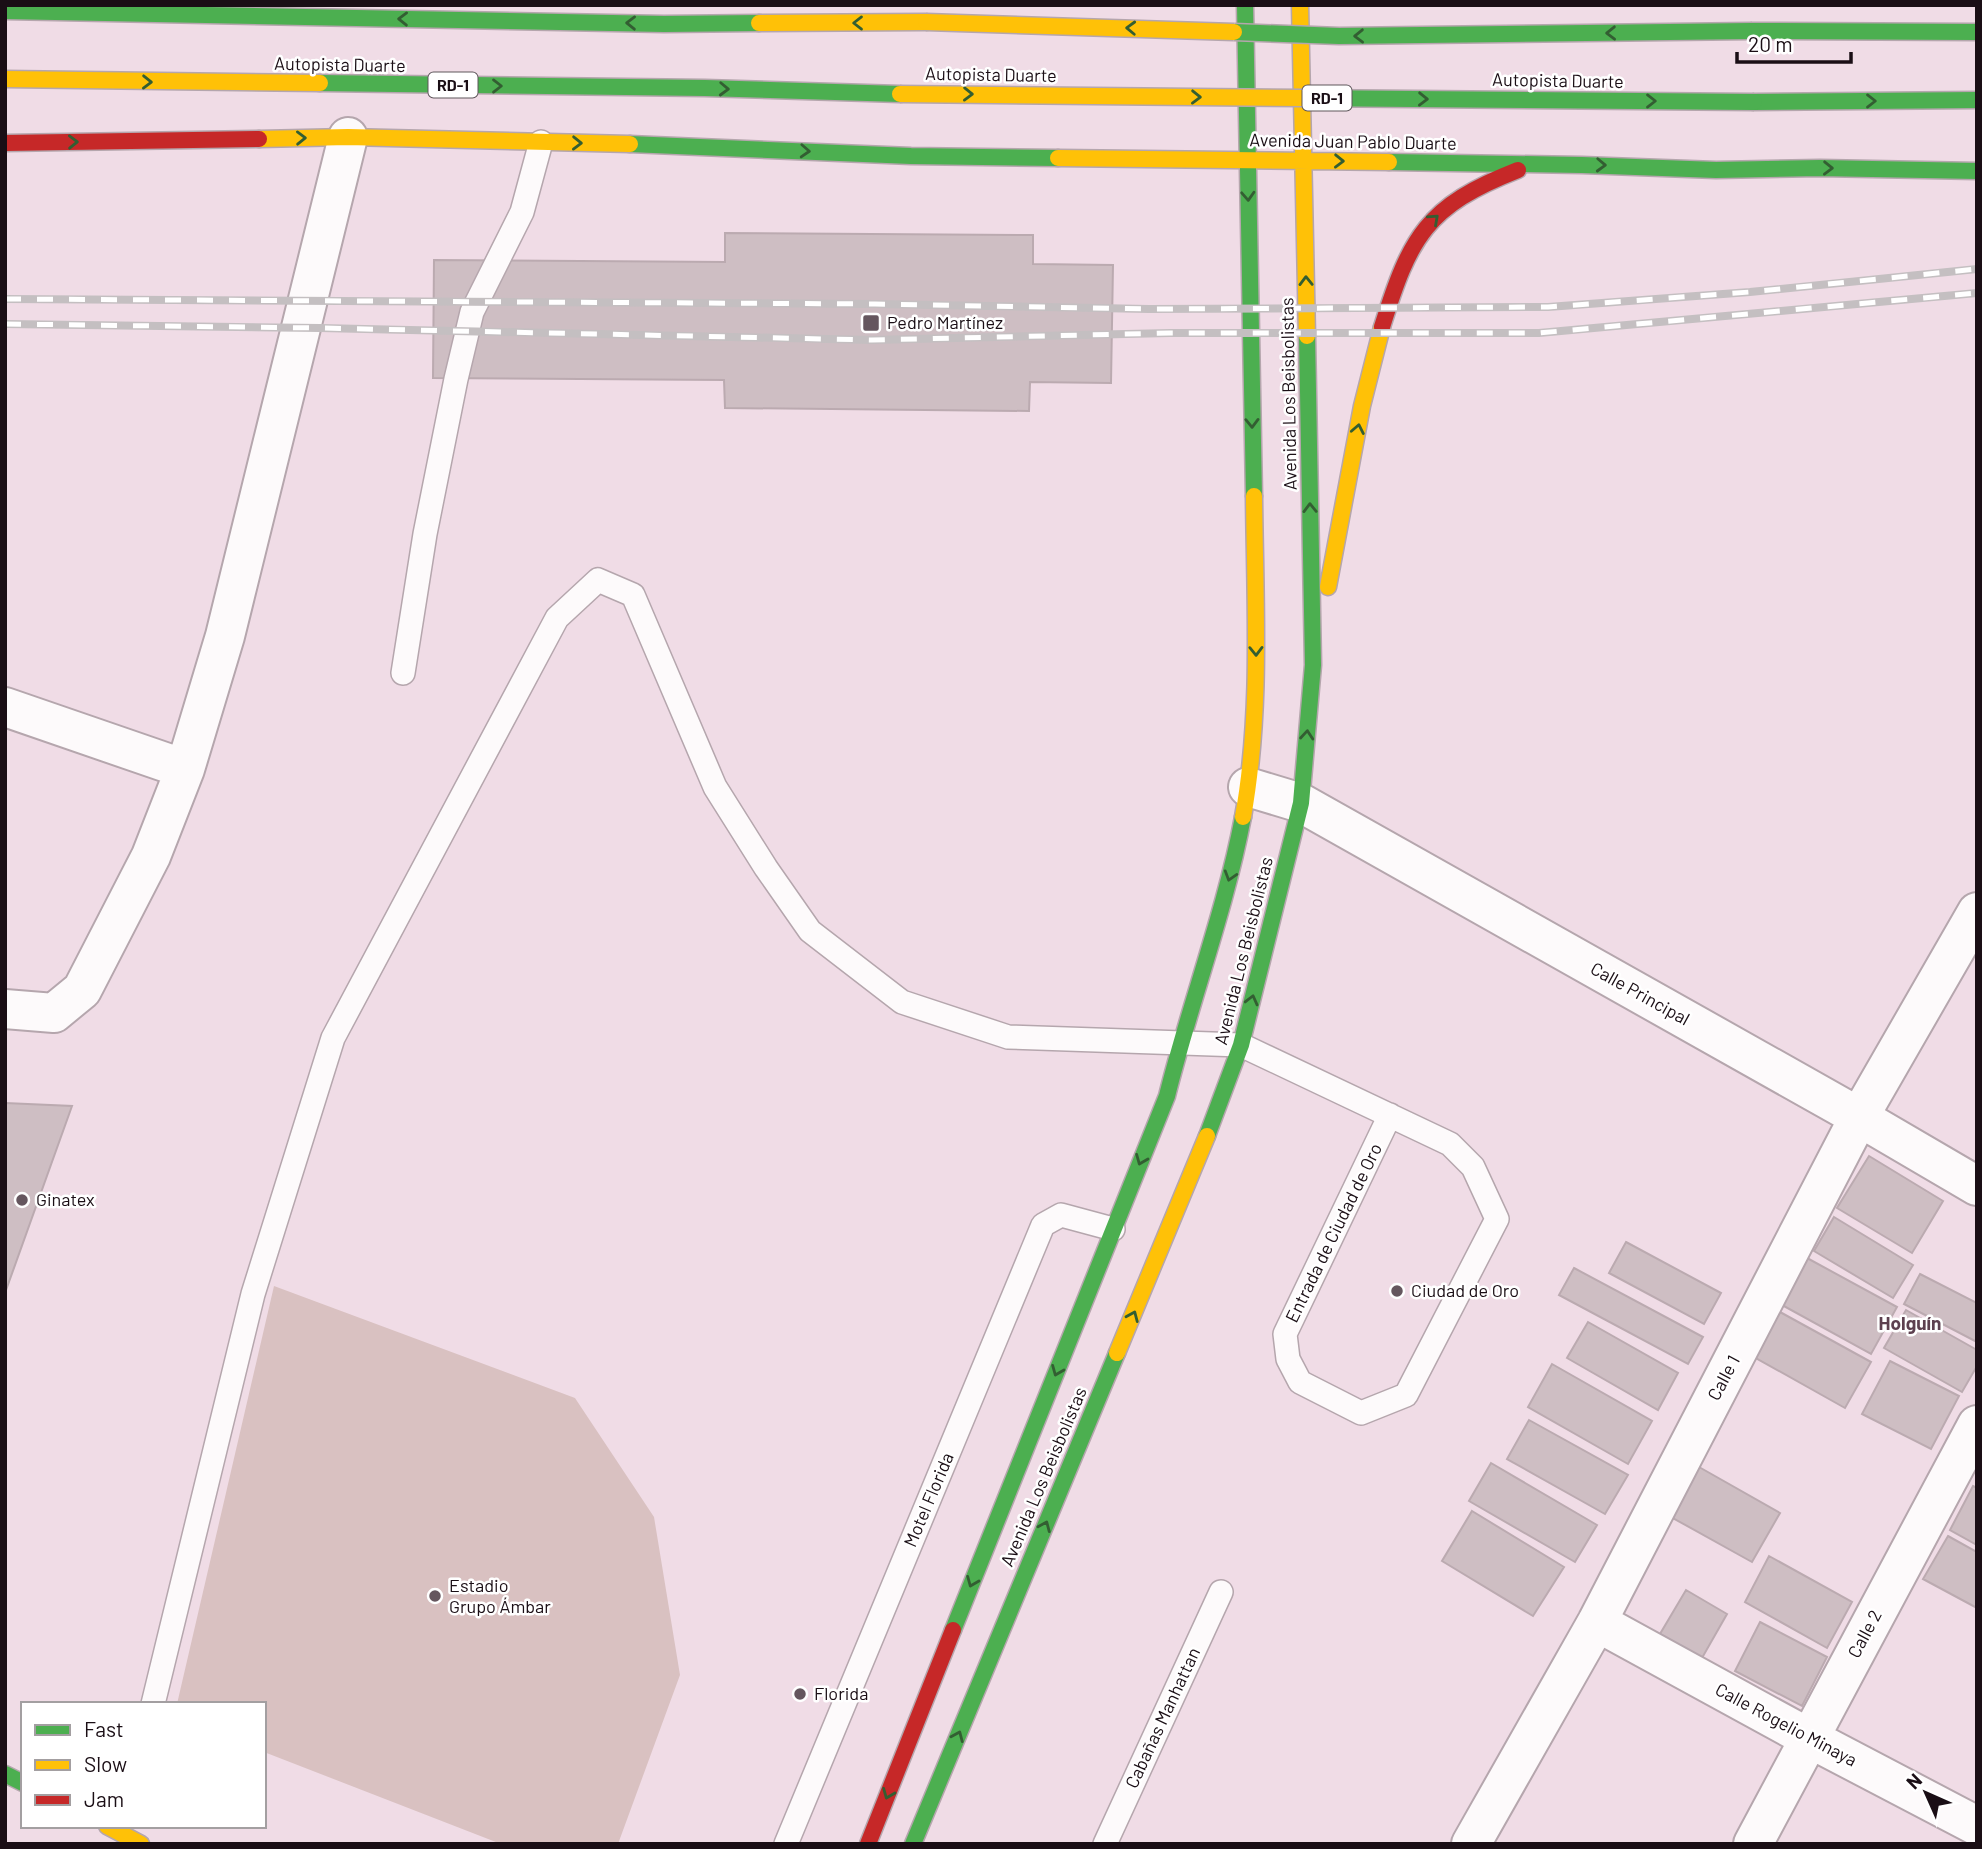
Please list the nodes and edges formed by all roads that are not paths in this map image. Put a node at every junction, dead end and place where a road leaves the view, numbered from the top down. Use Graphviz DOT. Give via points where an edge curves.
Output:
graph roads {
  1 [pos="1245,5"];
  2 [pos="1300,5"];
  3 [pos="5,11"];
  4 [pos="1977,32"];
  5 [pos="5,79"];
  6 [pos="1977,100"];
  7 [pos="348,137"];
  8 [pos="541,142"];
  9 [pos="5,144"];
  10 [pos="1247,160"];
  11 [pos="1304,161"];
  12 [pos="1533,164"];
  13 [pos="1977,172"];
  14 [pos="1313,665"];
  15 [pos="403,673"];
  16 [pos="5,707"];
  17 [pos="185,769"];
  18 [pos="1248,787"];
  19 [pos="1301,803"];
  20 [pos="1977,912"];
  21 [pos="5,1009"];
  22 [pos="1180,1042"];
  23 [pos="1241,1045"];
  24 [pos="1390,1115"];
  25 [pos="1860,1117"];
  26 [pos="1977,1186"];
  27 [pos="1113,1229"];
  28 [pos="1977,1424"];
  29 [pos="1221,1592"];
  30 [pos="1597,1622"];
  31 [pos="153,1702"];
  32 [pos="1809,1738"];
  33 [pos="5,1774"];
  34 [pos="21,1782"];
  35 [pos="1977,1826"];
  36 [pos="786,1844"];
  37 [pos="868,1844"];
  38 [pos="913,1844"];
  39 [pos="1105,1844"];
  40 [pos="1471,1844"];
  41 [pos="1753,1844"];
  1 -- 10 [label="main road, Avenida Los Beisbolistas"];
  2 -- 11 [label="main road, Avenida Los Beisbolistas"];
  4 -- 3 [label="main road, one-way, bridge" via="1339,36 926,22 664,24"];
  5 -- 6 [label="main road, Autopista Duarte / RD-1, one-way, bridge" via="900,94"];
  7 -- 8 [label="main road"];
  9 -- 7 [label="main road, one-way"];
  7 -- 17 [label="street" via="225,636"];
  8 -- 10 [label="main road, Avenida Juan Pablo Duarte, one-way" via="911,156"];
  8 -- 15 [label="lane" via="522,212 472,312 428,521"];
  10 -- 11 [label="main road, Avenida Juan Pablo Duarte"];
  10 -- 18 [label="main road, Avenida Los Beisbolistas, one-way" via="1257,689"];
  11 -- 12 [label="main road, Avenida Juan Pablo Duarte, one-way"];
  14 -- 11 [label="main road, Avenida Los Beisbolistas, one-way"];
  12 -- 13 [label="main road, one-way"];
  14 -- 12 [label="main road, one-way" via="1373,353 1398,275 1422,230 1450,204 1483,183"];
  19 -- 14 [label="main road, Avenida Los Beisbolistas, one-way"];
  16 -- 17 [label="street"];
  17 -- 21 [label="street" via="151,856 82,990 54,1013"];
  18 -- 19 [label="street, Calle Principal"];
  18 -- 22 [label="main road, Avenida Los Beisbolistas, one-way" via="1235,859"];
  23 -- 19 [label="main road, Avenida Los Beisbolistas, one-way"];
  19 -- 25 [label="street, Calle Principal"];
  20 -- 25 [label="street, Calle 1"];
  22 -- 23 [label="lane"];
  22 -- 27 [label="main road, Avenida Los Beisbolistas, one-way" via="1167,1096"];
  22 -- 31 [label="lane" via="1008,1037 902,1002 810,931 715,787 633,594 598,580 557,618 333,1038 253,1294"];
  23 -- 24 [label="lane, Entrada de Ciudad de Oro"];
  38 -- 23 [label="main road, Avenida Los Beisbolistas, one-way"];
  24 -- 24 [label="lane, Entrada de Ciudad de Oro" via="1450,1144 1473,1167 1497,1219 1406,1395 1361,1413 1300,1382 1288,1359 1285,1334"];
  25 -- 26 [label="street, Calle Principal"];
  25 -- 30 [label="street, Calle 1"];
  27 -- 36 [label="lane, Motel Florida" via="1061,1215 1043,1225"];
  27 -- 37 [label="main road, Avenida Los Beisbolistas, one-way"];
  28 -- 32 [label="street, Calle 2"];
  29 -- 39 [label="lane, Cabañas Manhattan"];
  30 -- 32 [label="street, Calle Rogelio Minaya"];
  30 -- 40 [label="street, Calle 1"];
  32 -- 35 [label="street, Calle Rogelio Minaya"];
  32 -- 41 [label="street, Calle 2"];
  33 -- 34 [label="main road"];
}
